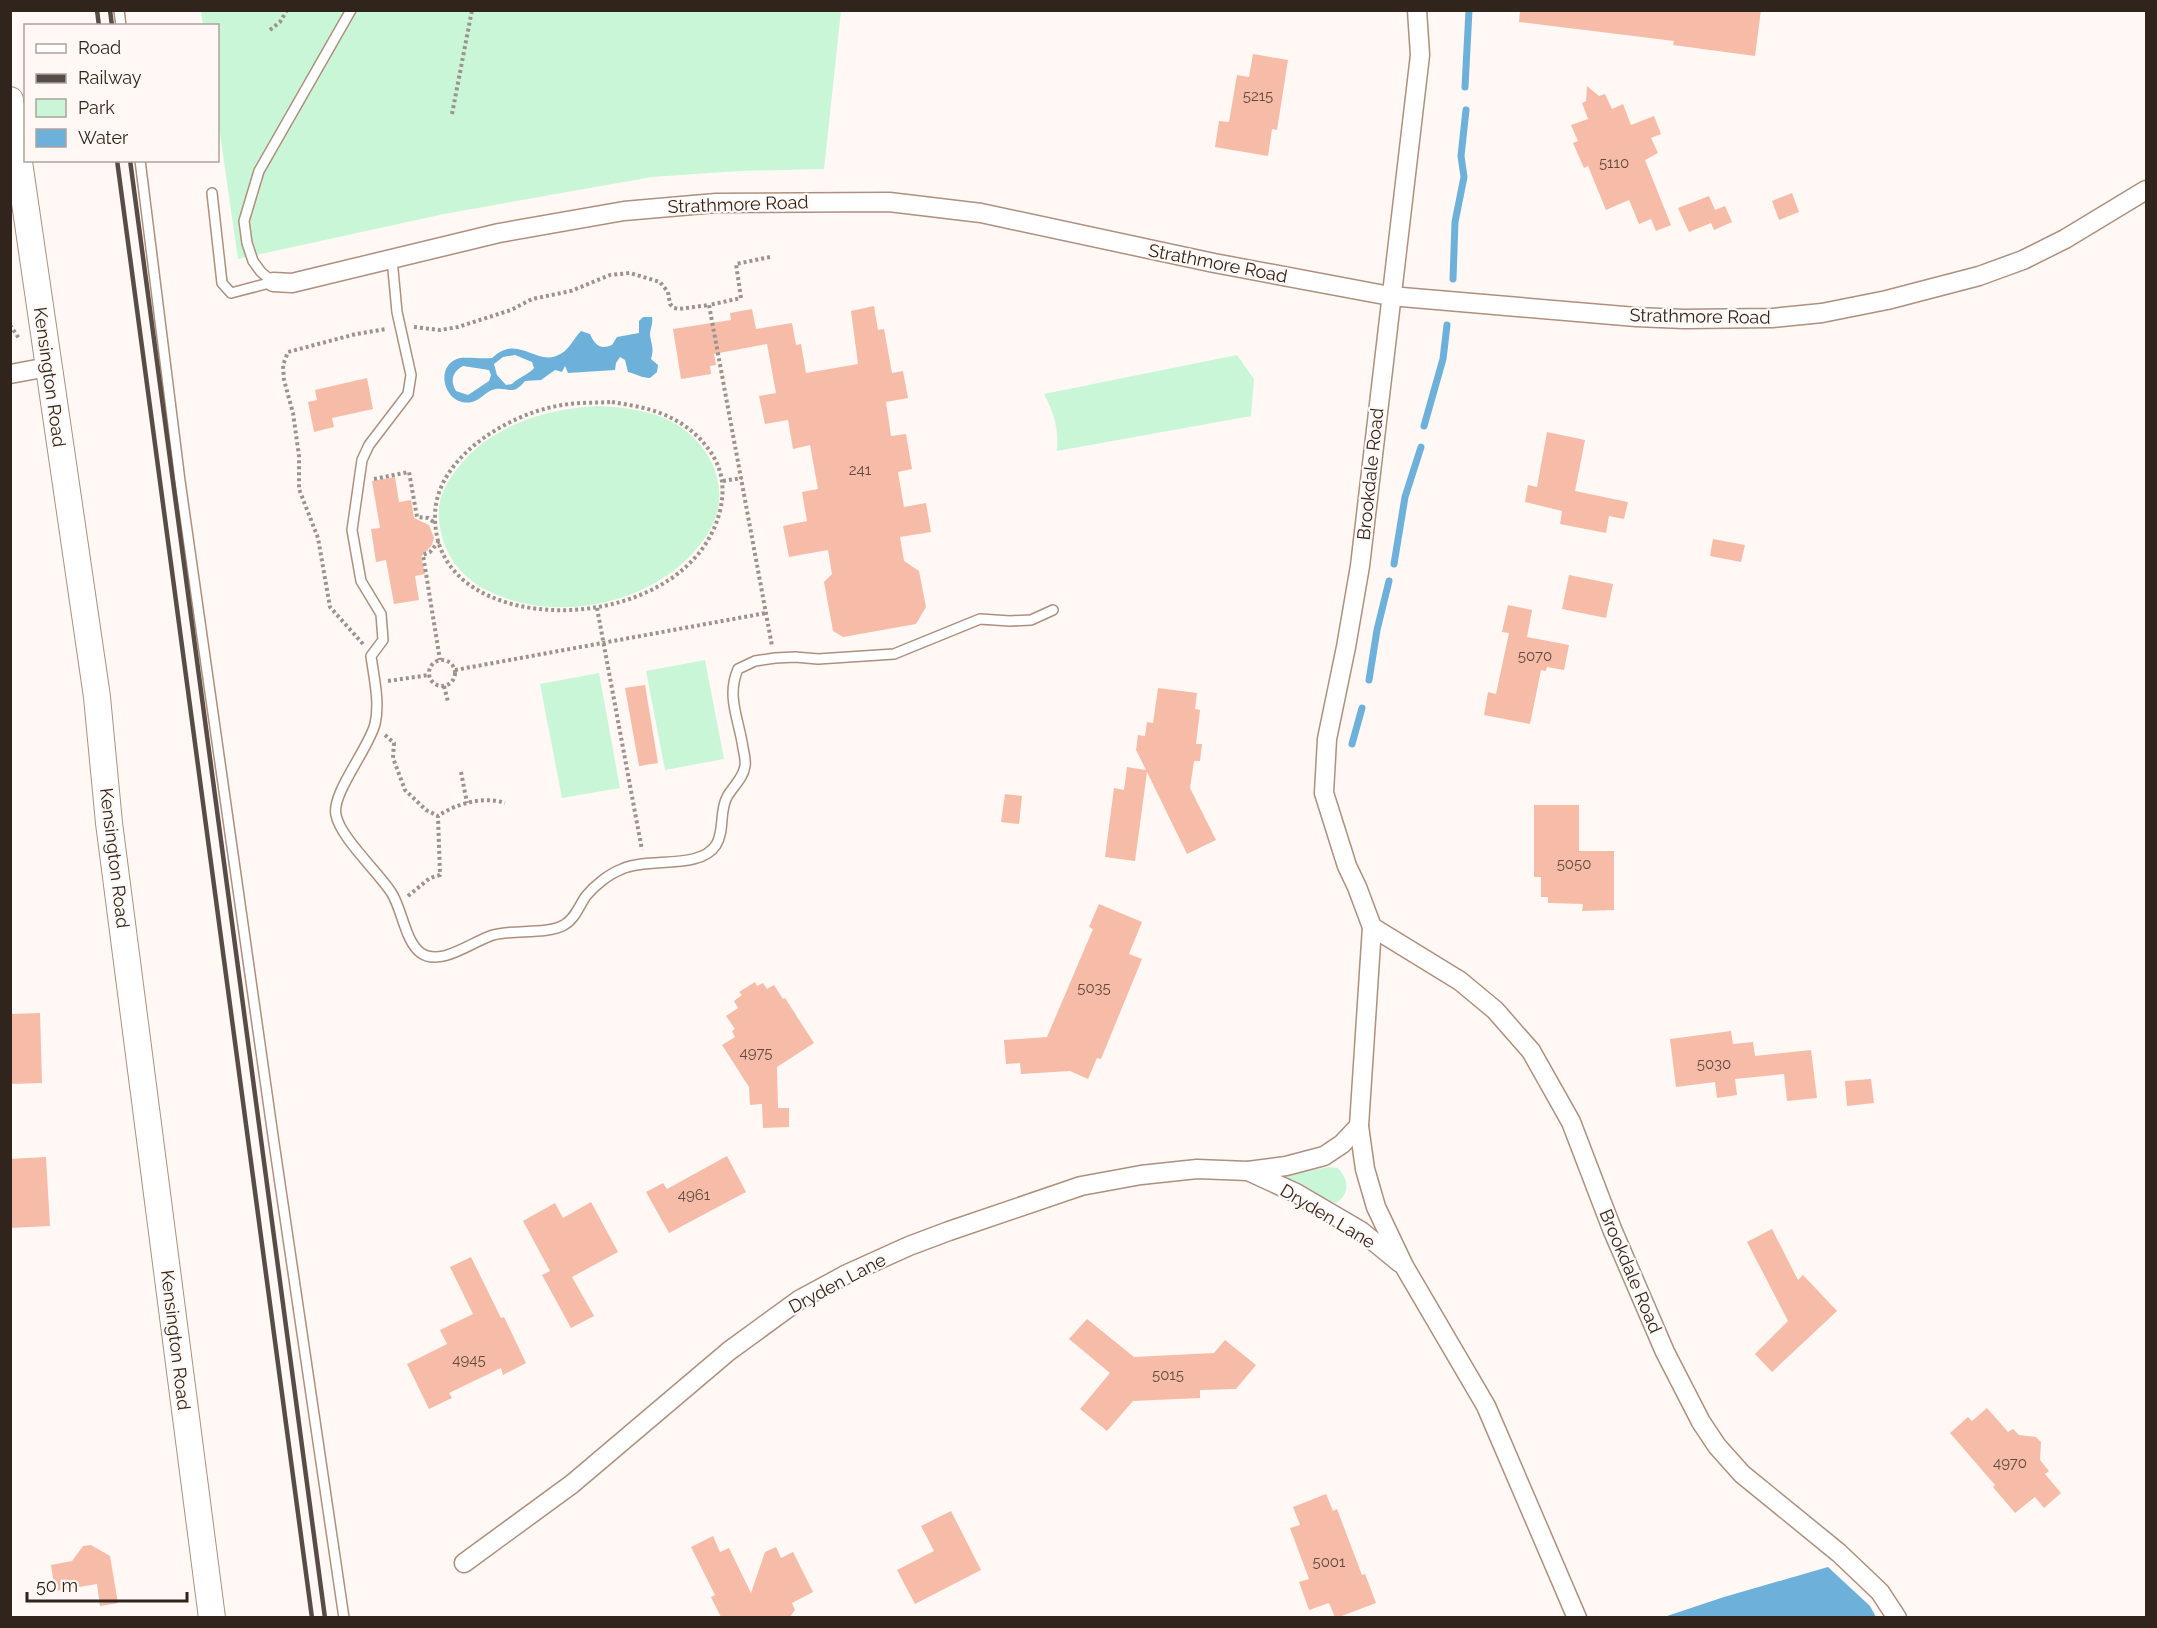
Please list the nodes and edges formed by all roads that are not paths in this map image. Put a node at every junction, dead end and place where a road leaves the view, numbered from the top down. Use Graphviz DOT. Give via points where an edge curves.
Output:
graph roads {
  1 [pos="351,10"];
  2 [pos="1417,10"];
  3 [pos="10,100"];
  4 [pos="140,162"];
  5 [pos="2146,190"];
  6 [pos="212,193"];
  7 [pos="392,259"];
  8 [pos="273,282"];
  9 [pos="1390,296"];
  10 [pos="48,367"];
  11 [pos="10,374"];
  12 [pos="1053,610"];
  13 [pos="1372,927"];
  14 [pos="1359,1126"];
  15 [pos="1248,1170"];
  16 [pos="1404,1266"];
  17 [pos="464,1563"];
  18 [pos="212,1617"];
  19 [pos="344,1617"];
  20 [pos="1576,1617"];
  21 [pos="1897,1617"];
  1 -- 8 [label="lane" via="259,171 244,221 253,261"];
  2 -- 9 [label="street, Brookdale Road" via="1420,55"];
  3 -- 10 [label="street, Kensington Road"];
  4 -- 19 [label="lane" via="180,481"];
  5 -- 9 [label="street, Strathmore Road" via="2022,260 1898,298 1822,313 1684,319"];
  6 -- 8 [label="lane" via="222,283 231,293"];
  7 -- 8 [label="street, Strathmore Road" via="292,283"];
  7 -- 9 [label="street, Strathmore Road" via="499,233 651,207 890,202 981,213"];
  7 -- 12 [label="lane" via="411,375 408,394 369,445 358,482 352,530 361,581 381,614 382,640 371,656 375,724 335,813 349,838 380,875 420,953 433,957 512,930 565,925 586,897 621,869 644,862 690,860 703,857 714,848 721,834 727,798 745,765 732,700 732,683 738,669 775,658 894,654 980,619 1031,620"];
  9 -- 13 [label="street, Brookdale Road" via="1360,566 1328,739 1324,793"];
  10 -- 11 [label="street"];
  10 -- 18 [label="street, Kensington Road" via="97,698 109,824"];
  13 -- 14 [label="street, Brookdale Road"];
  13 -- 21 [label="street, Brookdale Road" via="1460,981 1495,1010 1531,1051 1571,1122 1665,1352 1701,1422 1742,1474 1839,1553 1880,1592"];
  14 -- 15 [label="street, Dryden Lane" via="1324,1156"];
  14 -- 16 [label="street, Brookdale Road" via="1376,1207"];
  15 -- 16 [label="street, Dryden Lane" via="1361,1232"];
  15 -- 17 [label="street, Dryden Lane" via="1197,1169 1081,1186 909,1246 848,1274 799,1300 729,1351 572,1484"];
  16 -- 20 [label="street, Brookdale Road" via="1486,1406"];
}
